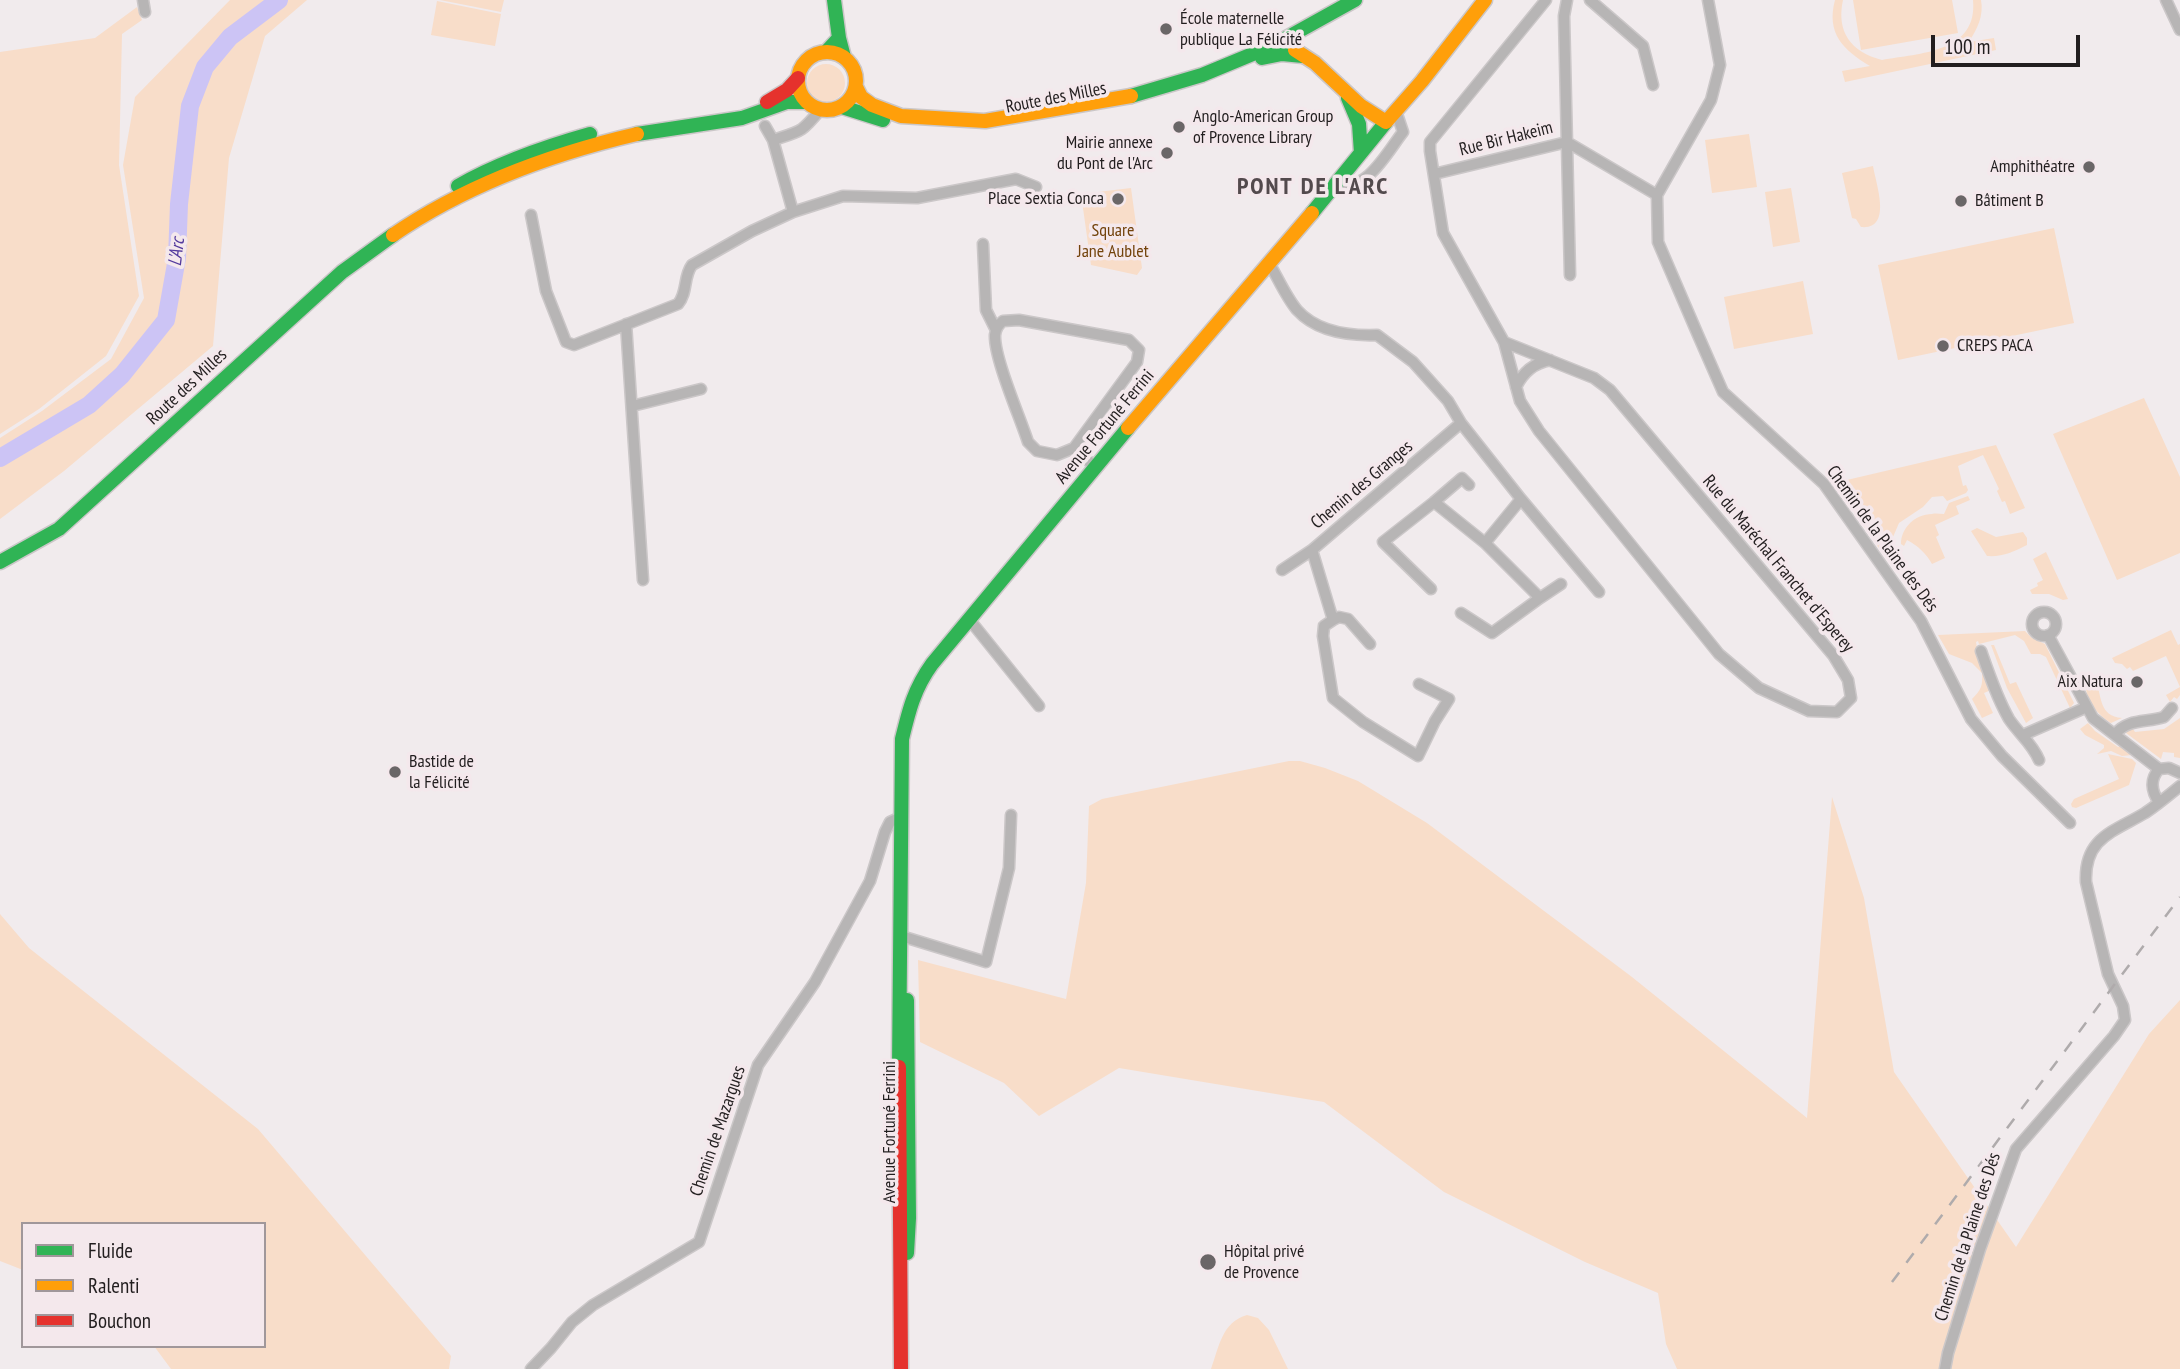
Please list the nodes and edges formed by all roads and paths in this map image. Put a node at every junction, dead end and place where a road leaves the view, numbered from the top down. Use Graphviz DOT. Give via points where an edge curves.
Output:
graph roads {
  1 [pos="143,0"];
  2 [pos="834,0"];
  3 [pos="1355,0"];
  4 [pos="1485,0"];
  5 [pos="1546,0"];
  6 [pos="1567,0"];
  7 [pos="1590,0"];
  8 [pos="1708,0"];
  9 [pos="2166,0"];
  10 [pos="145,12"];
  11 [pos="1320,20"];
  12 [pos="2180,30"];
  13 [pos="839,33"];
  14 [pos="1272,50"];
  15 [pos="827,52"];
  16 [pos="845,57"];
  17 [pos="1309,59"];
  18 [pos="798,78"];
  19 [pos="1653,85"];
  20 [pos="856,87"];
  21 [pos="1343,89"];
  22 [pos="842,107"];
  23 [pos="813,109"];
  24 [pos="1052,116"];
  25 [pos="1391,116"];
  26 [pos="765,126"];
  27 [pos="773,140"];
  28 [pos="1567,142"];
  29 [pos="1361,153"];
  30 [pos="1434,174"];
  31 [pos="1338,183"];
  32 [pos="1036,187"];
  33 [pos="1657,195"];
  34 [pos="793,212"];
  35 [pos="531,215"];
  36 [pos="396,233"];
  37 [pos="983,244"];
  38 [pos="1269,263"];
  39 [pos="1570,275"];
  40 [pos="626,324"];
  41 [pos="996,330"];
  42 [pos="1504,342"];
  43 [pos="1551,360"];
  44 [pos="1516,387"];
  45 [pos="701,389"];
  46 [pos="632,406"];
  47 [pos="1461,423"];
  48 [pos="1074,448"];
  49 [pos="1095,467"];
  50 [pos="1469,485"];
  51 [pos="1521,499"];
  52 [pos="1434,502"];
  53 [pos="1485,542"];
  54 [pos="1312,550"];
  55 [pos="0,562"];
  56 [pos="1282,570"];
  57 [pos="643,580"];
  58 [pos="1561,584"];
  59 [pos="1431,589"];
  60 [pos="1599,592"];
  61 [pos="1540,598"];
  62 [pos="1461,613"];
  63 [pos="970,620"];
  64 [pos="1332,620"];
  65 [pos="2048,635"];
  66 [pos="1370,645"];
  67 [pos="1981,651"];
  68 [pos="1419,684"];
  69 [pos="1039,706"];
  70 [pos="2087,707"];
  71 [pos="2172,708"];
  72 [pos="2115,734"];
  73 [pos="2023,735"];
  74 [pos="2039,760"];
  75 [pos="2160,769"];
  76 [pos="2180,774"];
  77 [pos="2180,786"];
  78 [pos="2160,802"];
  79 [pos="1011,815"];
  80 [pos="901,817"];
  81 [pos="2070,823"];
  82 [pos="901,936"];
  83 [pos="531,1369"];
  84 [pos="901,1369"];
  85 [pos="1945,1369"];
  1 -- 10 [label="street"];
  2 -- 13 [label="main road"];
  3 -- 11 [label="main road, Route des Milles"];
  4 -- 25 [label="main road, Avenue Fortuné Ferrini"];
  5 -- 30 [label="street" via="1430,142"];
  6 -- 28 [label="street"];
  7 -- 19 [label="street" via="1643,46"];
  8 -- 33 [label="street" via="1720,65 1714,88"];
  9 -- 12 [label="street"];
  11 -- 14 [label="main road, Route des Milles"];
  11 -- 17 [label="main road" via="1309,35"];
  13 -- 15 [label="main road"];
  13 -- 16 [label="main road"];
  14 -- 17 [label="main road" via="1292,48"];
  14 -- 24 [label="main road, Route des Milles" via="1182,88"];
  15 -- 16 [label="main road"];
  15 -- 18 [label="main road" via="807,60"];
  16 -- 20 [label="main road" via="852,65"];
  17 -- 21 [label="main road"];
  18 -- 23 [label="main road" via="799,91"];
  18 -- 36 [label="main road, Route des Milles" via="773,100 758,106 625,126 529,153 467,180 425,206"];
  20 -- 22 [label="main road"];
  20 -- 24 [label="main road, Route des Milles" via="872,105 901,116 985,121"];
  21 -- 25 [label="main road" via="1361,106"];
  21 -- 29 [label="main road" via="1358,117"];
  22 -- 23 [label="main road"];
  22 -- 24 [label="main road, Route des Milles" via="900,125 948,129 987,130"];
  23 -- 27 [label="street" via="808,126"];
  23 -- 36 [label="main road, Route des Milles" via="787,102 742,118 581,147 489,182"];
  25 -- 29 [label="main road, Avenue Fortuné Ferrini"];
  25 -- 31 [label="street" via="1402,132 1372,172 1359,184"];
  26 -- 27 [label="street"];
  27 -- 34 [label="street"];
  28 -- 30 [label="street, Rue Bir Hakeim"];
  28 -- 33 [label="street, Rue Bir Hakeim"];
  28 -- 39 [label="street"];
  29 -- 31 [label="main road, Avenue Fortuné Ferrini"];
  30 -- 42 [label="street" via="1443,233"];
  31 -- 38 [label="main road, Avenue Fortuné Ferrini"];
  32 -- 34 [label="street" via="1016,179 916,198 843,196"];
  33 -- 81 [label="street, Chemin de la Plaine des Dés" via="1658,242 1723,391 1824,484 1921,621 1971,719"];
  34 -- 40 [label="street" via="692,265 678,304"];
  35 -- 40 [label="street" via="546,291 566,342 574,345"];
  36 -- 55 [label="main road, Route des Milles" via="342,272 60,529"];
  37 -- 41 [label="street" via="986,310"];
  38 -- 47 [label="street" via="1297,309 1318,327 1354,336 1377,335 1413,362"];
  38 -- 49 [label="main road, Avenue Fortuné Ferrini"];
  40 -- 46 [label="street"];
  41 -- 48 [label="street" via="1003,370 1028,442 1037,451 1058,455"];
  41 -- 48 [label="street" via="1003,321 1019,320 1129,340 1139,350 1137,362"];
  42 -- 43 [label="street, Rue du Maréchal Franchet d'Esperey"];
  42 -- 44 [label="street, Rue du Maréchal Franchet d'Esperey"];
  43 -- 44 [label="street" via="1538,362"];
  43 -- 44 [label="street, Rue du Maréchal Franchet d'Esperey" via="1610,390 1833,655 1848,680 1851,698 1838,712 1809,711 1759,688 1718,654 1539,431"];
  45 -- 46 [label="street"];
  46 -- 57 [label="street"];
  47 -- 51 [label="street"];
  47 -- 54 [label="street, Chemin des Granges"];
  48 -- 49 [label="street"];
  49 -- 63 [label="main road, Avenue Fortuné Ferrini"];
  50 -- 52 [label="street" via="1462,478"];
  51 -- 53 [label="street"];
  51 -- 60 [label="street"];
  52 -- 53 [label="street"];
  52 -- 59 [label="street" via="1383,542"];
  53 -- 61 [label="street"];
  54 -- 56 [label="street, Chemin des Granges"];
  54 -- 64 [label="street"];
  58 -- 61 [label="street"];
  61 -- 62 [label="street" via="1492,633"];
  63 -- 69 [label="street"];
  63 -- 80 [label="main road, Avenue Fortuné Ferrini" via="922,678 910,703 902,739"];
  64 -- 66 [label="street" via="1348,619"];
  64 -- 68 [label="street" via="1324,626 1323,636 1333,698 1418,756 1449,699"];
  65 -- 70 [label="street"];
  67 -- 73 [label="street" via="2010,720"];
  70 -- 72 [label="street" via="2093,718"];
  70 -- 73 [label="street"];
  71 -- 72 [label="street" via="2164,717 2133,722"];
  72 -- 75 [label="street"];
  73 -- 74 [label="street"];
  75 -- 76 [label="street"];
  75 -- 78 [label="street" via="2152,782"];
  77 -- 78 [label="street"];
  78 -- 85 [label="street, Chemin de la Plaine des Dés" via="2101,838 2085,868 2108,974 2125,1020 2016,1149 1980,1249"];
  79 -- 82 [label="street" via="1009,868 986,962"];
  80 -- 82 [label="main road, Avenue Fortuné Ferrini"];
  80 -- 83 [label="street, Chemin de Mazargues" via="890,822 870,881 815,982 758,1065 699,1242 593,1306 572,1322"];
  82 -- 84 [label="main road, Avenue Fortuné Ferrini" via="909,1031 909,1227"];
}
